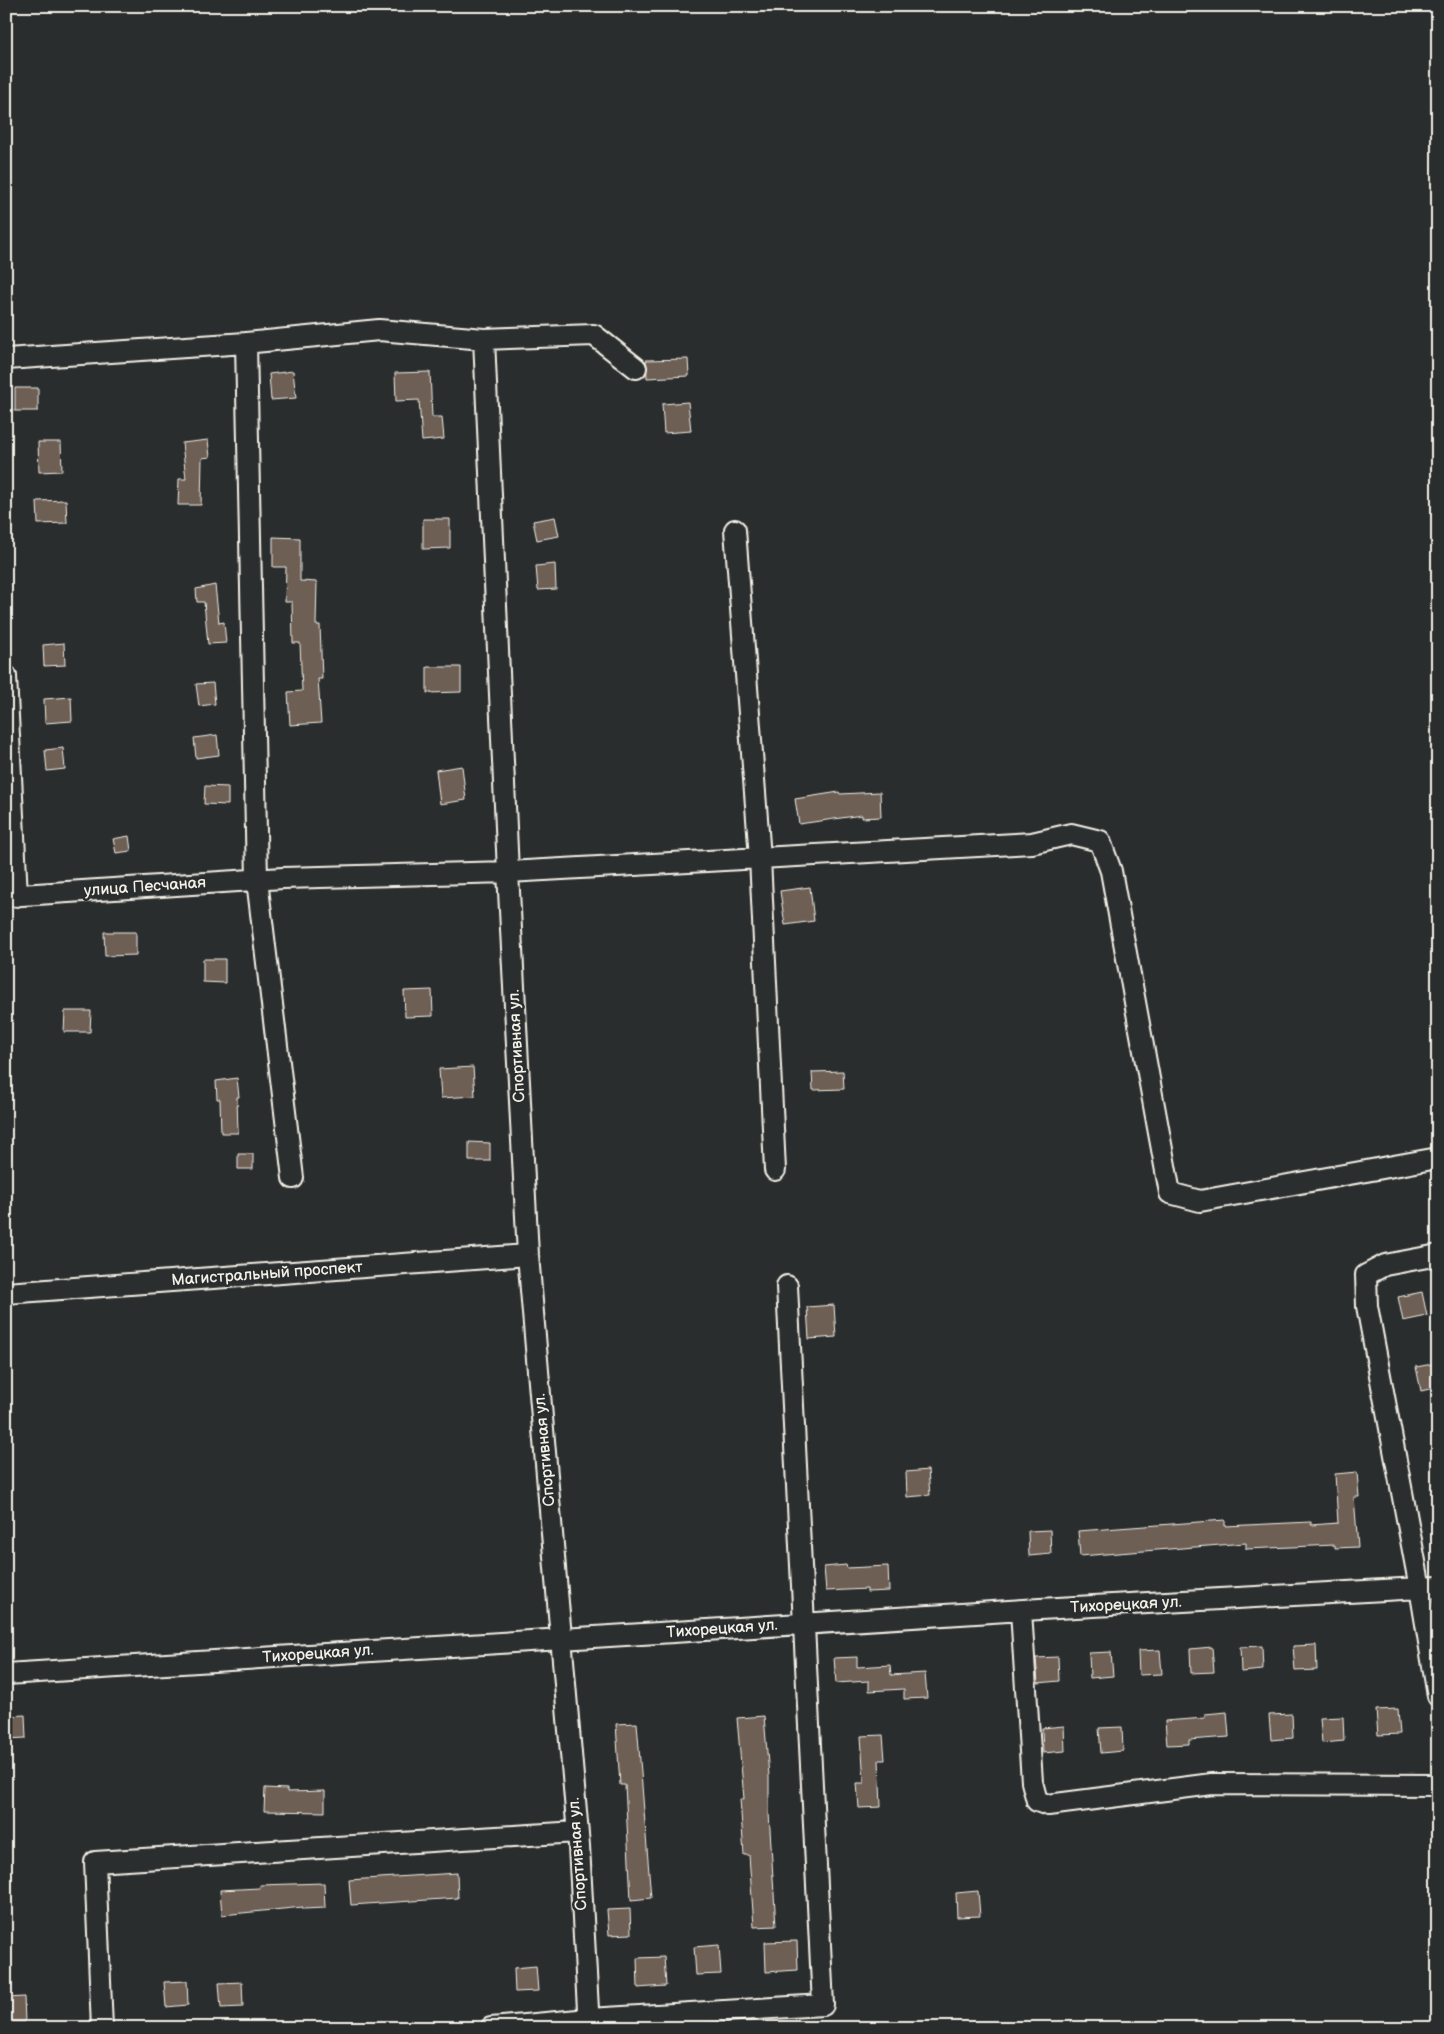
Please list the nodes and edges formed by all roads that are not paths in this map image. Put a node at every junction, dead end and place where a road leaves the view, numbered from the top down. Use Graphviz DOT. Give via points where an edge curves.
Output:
graph roads {
  1 [pos="484,339"];
  2 [pos="246,343"];
  3 [pos="6,359"];
  4 [pos="636,368"];
  5 [pos="735,530"];
  6 [pos="6,676"];
  7 [pos="760,858"];
  8 [pos="508,872"];
  9 [pos="257,880"];
  10 [pos="12,896"];
  11 [pos="1438,1158"];
  12 [pos="775,1170"];
  13 [pos="293,1178"];
  14 [pos="528,1255"];
  15 [pos="1438,1255"];
  16 [pos="787,1286"];
  17 [pos="6,1293"];
  18 [pos="1429,1587"];
  19 [pos="1020,1611"];
  20 [pos="804,1624"];
  21 [pos="561,1639"];
  22 [pos="6,1674"];
  23 [pos="1438,1696"];
  24 [pos="1438,1785"];
  25 [pos="577,1832"];
  26 [pos="589,2024"];
  27 [pos="102,2028"];
  28 [pos="490,2028"];
  1 -- 2 [label="street" via="379,330"];
  1 -- 4 [label="street" via="594,335"];
  1 -- 8 [label="street, Спортивная ул."];
  2 -- 3 [label="street"];
  2 -- 9 [label="street"];
  5 -- 7 [label="street"];
  6 -- 10 [label="street"];
  7 -- 8 [label="street, улица Песчаная"];
  7 -- 11 [label="street, улица Песчаная" via="1032,843 1071,834 1100,842 1111,871 1170,1193 1200,1201"];
  7 -- 12 [label="street"];
  8 -- 9 [label="street, улица Песчаная"];
  8 -- 14 [label="street, Спортивная ул."];
  9 -- 10 [label="street, улица Песчаная"];
  9 -- 13 [label="street"];
  14 -- 17 [label="street, Магистральный проспект"];
  14 -- 21 [label="street, Спортивная ул."];
  15 -- 18 [label="street" via="1385,1265 1366,1275 1367,1306"];
  16 -- 20 [label="street"];
  18 -- 19 [label="street, Тихорецкая ул."];
  18 -- 23 [label="street"];
  19 -- 20 [label="street, Тихорецкая ул."];
  19 -- 24 [label="street" via="1032,1782 1037,1801 1048,1805 1212,1784"];
  20 -- 21 [label="street, Тихорецкая ул."];
  20 -- 26 [label="street" via="823,2005"];
  21 -- 22 [label="street, Тихорецкая ул."];
  21 -- 25 [label="street, Спортивная ул."];
  25 -- 26 [label="street, Спортивная ул."];
  25 -- 27 [label="street" via="95,1862"];
  26 -- 28 [label="street"];
}
